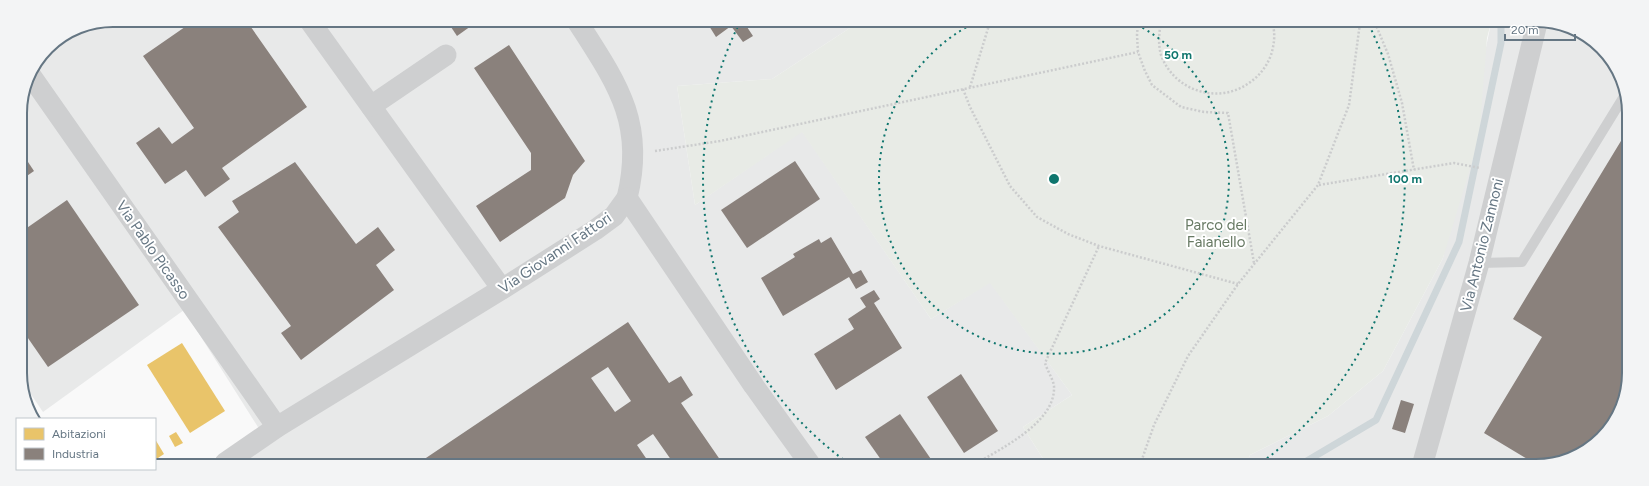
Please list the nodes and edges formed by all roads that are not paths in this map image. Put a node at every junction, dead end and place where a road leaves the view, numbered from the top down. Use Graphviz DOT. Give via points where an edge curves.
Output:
graph roads {
  1 [pos="314,27"];
  2 [pos="581,27"];
  3 [pos="1536,27"];
  4 [pos="446,55"];
  5 [pos="35,79"];
  6 [pos="1621,101"];
  7 [pos="371,106"];
  8 [pos="627,198"];
  9 [pos="1479,263"];
  10 [pos="502,290"];
  11 [pos="277,427"];
  12 [pos="231,459"];
  13 [pos="806,459"];
  14 [pos="1424,459"];
  1 -- 7 [label="street"];
  2 -- 8 [label="street" via="607,68 627,109 633,154 633,175"];
  3 -- 9 [label="street, Via Antonio Zannoni"];
  4 -- 7 [label="street"];
  5 -- 11 [label="street, Via Pablo Picasso"];
  6 -- 9 [label="lane" via="1522,262"];
  7 -- 10 [label="street"];
  8 -- 10 [label="street, Via Giovanni Fattori" via="614,216"];
  8 -- 13 [label="street"];
  9 -- 14 [label="street, Via Antonio Zannoni"];
  10 -- 11 [label="street, Via Giovanni Fattori"];
  11 -- 12 [label="street, Via Giovanni Fattori"];
}
